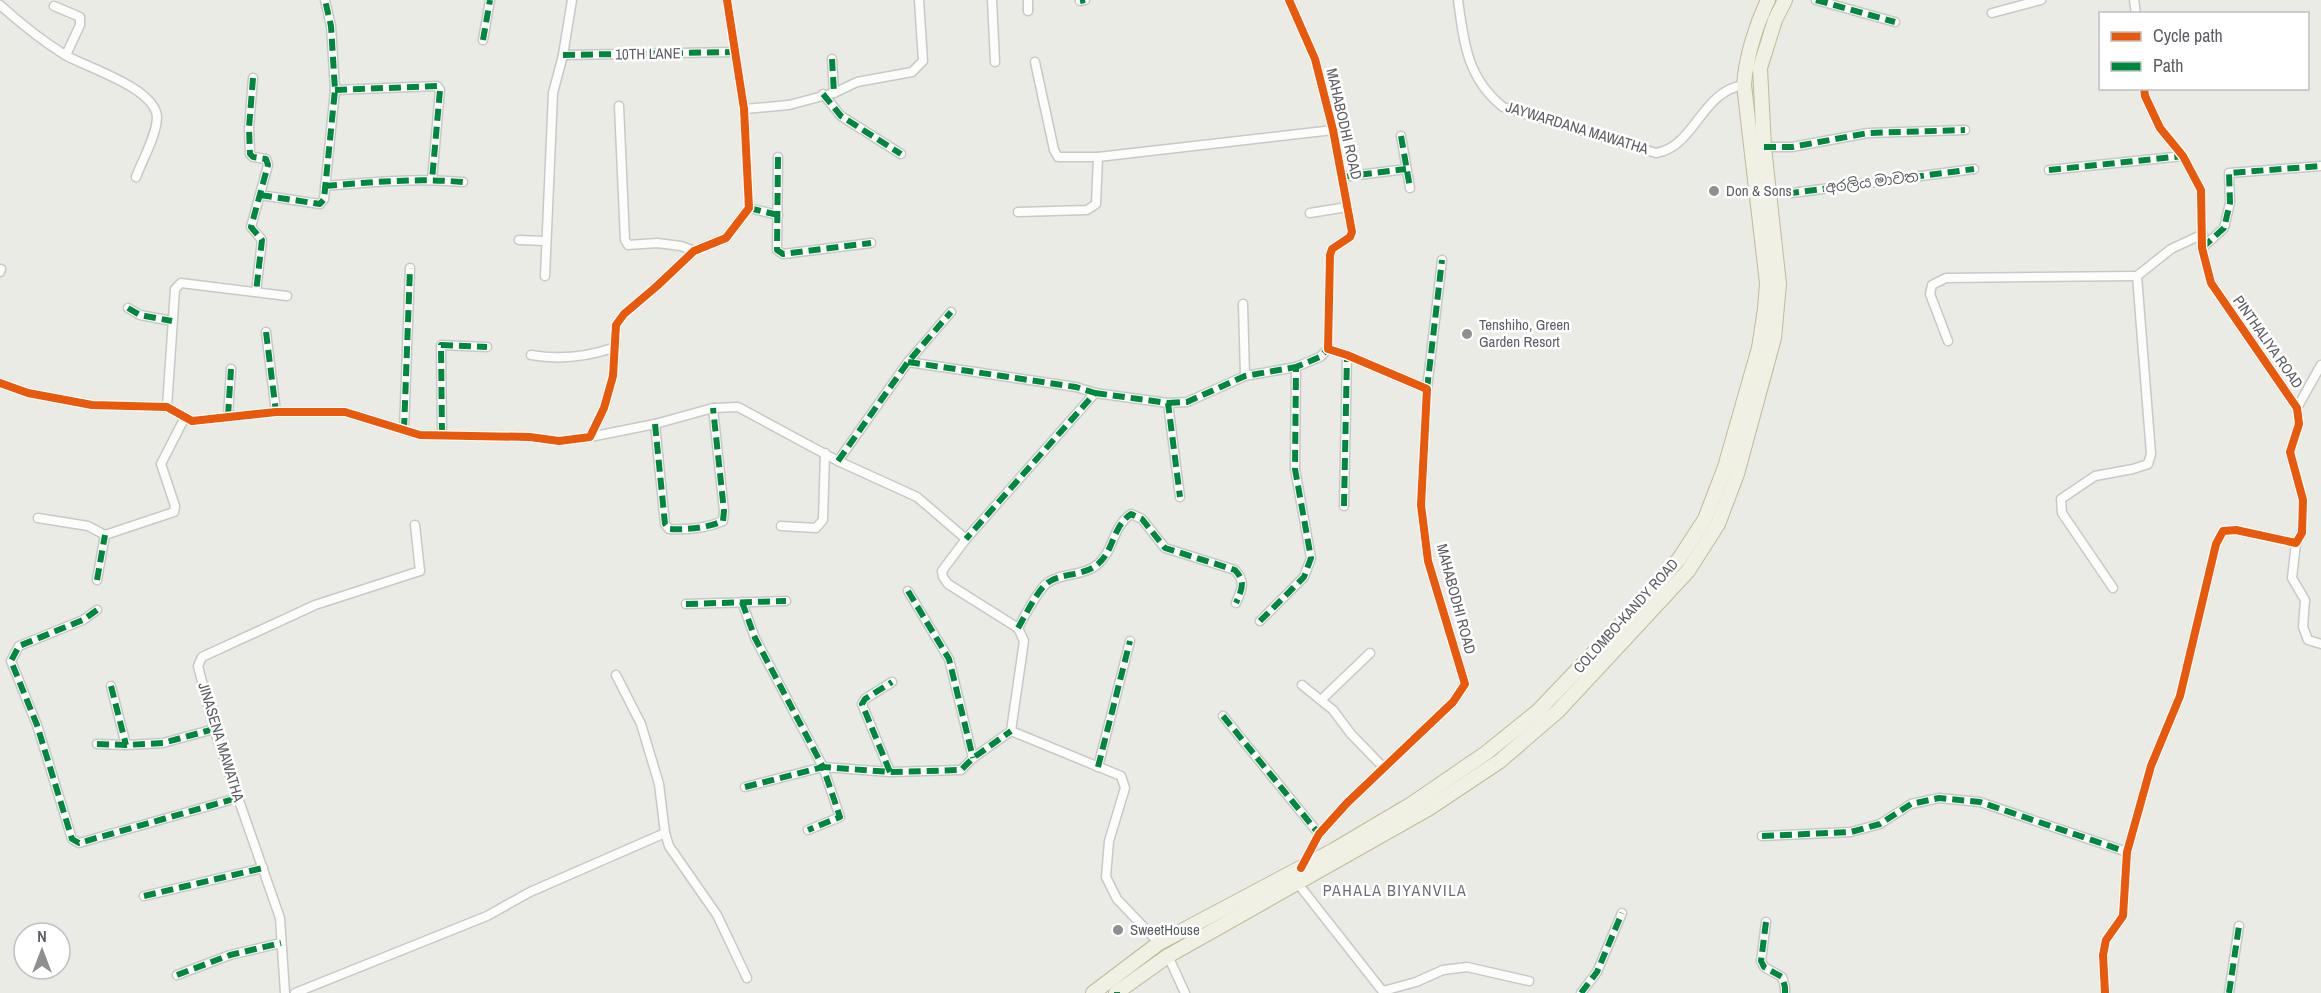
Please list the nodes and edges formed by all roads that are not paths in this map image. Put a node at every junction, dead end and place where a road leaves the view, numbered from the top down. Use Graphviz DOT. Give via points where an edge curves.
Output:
graph roads {
  1 [pos="326,0"];
  2 [pos="490,0"];
  3 [pos="572,0"];
  4 [pos="727,0"];
  5 [pos="919,0"];
  6 [pos="992,0"];
  7 [pos="1028,0"];
  8 [pos="1289,0"];
  9 [pos="1458,0"];
  10 [pos="1768,0"];
  11 [pos="1785,0"];
  12 [pos="1816,0"];
  13 [pos="2041,0"];
  14 [pos="0,4"];
  15 [pos="54,6"];
  16 [pos="1028,11"];
  17 [pos="1992,13"];
  18 [pos="1895,22"];
  19 [pos="483,40"];
  20 [pos="734,52"];
  21 [pos="66,55"];
  22 [pos="563,55"];
  23 [pos="832,59"];
  24 [pos="1035,62"];
  25 [pos="995,63"];
  26 [pos="254,78"];
  27 [pos="1744,85"];
  28 [pos="335,90"];
  29 [pos="2144,90"];
  30 [pos="834,93"];
  31 [pos="823,94"];
  32 [pos="619,106"];
  33 [pos="744,109"];
  34 [pos="1333,130"];
  35 [pos="1965,130"];
  36 [pos="1401,136"];
  37 [pos="1764,147"];
  38 [pos="901,154"];
  39 [pos="2183,156"];
  40 [pos="778,157"];
  41 [pos="1098,157"];
  42 [pos="2321,166"];
  43 [pos="1406,169"];
  44 [pos="1974,169"];
  45 [pos="2049,170"];
  46 [pos="136,177"];
  47 [pos="1342,177"];
  48 [pos="432,180"];
  49 [pos="463,182"];
  50 [pos="325,186"];
  51 [pos="1410,188"];
  52 [pos="1769,192"];
  53 [pos="260,195"];
  54 [pos="1347,207"];
  55 [pos="750,208"];
  56 [pos="1018,212"];
  57 [pos="1310,213"];
  58 [pos="778,215"];
  59 [pos="2203,234"];
  60 [pos="519,240"];
  61 [pos="546,241"];
  62 [pos="871,243"];
  63 [pos="2202,248"];
  64 [pos="694,251"];
  65 [pos="1442,260"];
  66 [pos="410,268"];
  67 [pos="545,276"];
  68 [pos="2137,276"];
  69 [pos="256,292"];
  70 [pos="287,296"];
  71 [pos="1243,304"];
  72 [pos="128,308"];
  73 [pos="951,312"];
  74 [pos="172,321"];
  75 [pos="266,332"];
  76 [pos="1947,341"];
  77 [pos="487,347"];
  78 [pos="613,348"];
  79 [pos="1328,349"];
  80 [pos="531,355"];
  81 [pos="1347,355"];
  82 [pos="908,362"];
  83 [pos="2321,365"];
  84 [pos="1296,367"];
  85 [pos="231,369"];
  86 [pos="1245,376"];
  87 [pos="0,383"];
  88 [pos="1427,389"];
  89 [pos="1095,393"];
  90 [pos="1168,402"];
  91 [pos="167,407"];
  92 [pos="713,408"];
  93 [pos="2297,408"];
  94 [pos="276,412"];
  95 [pos="228,416"];
  96 [pos="184,419"];
  97 [pos="656,424"];
  98 [pos="404,430"];
  99 [pos="442,435"];
  100 [pos="590,437"];
  101 [pos="825,453"];
  102 [pos="838,461"];
  103 [pos="1180,497"];
  104 [pos="1344,506"];
  105 [pos="38,518"];
  106 [pos="415,525"];
  107 [pos="781,526"];
  108 [pos="105,535"];
  109 [pos="966,539"];
  110 [pos="2296,543"];
  111 [pos="97,580"];
  112 [pos="2113,588"];
  113 [pos="908,591"];
  114 [pos="786,601"];
  115 [pos="742,602"];
  116 [pos="1236,603"];
  117 [pos="686,604"];
  118 [pos="97,610"];
  119 [pos="1260,621"];
  120 [pos="1018,628"];
  121 [pos="1130,641"];
  122 [pos="2321,644"];
  123 [pos="1370,653"];
  124 [pos="616,675"];
  125 [pos="892,682"];
  126 [pos="1302,685"];
  127 [pos="111,686"];
  128 [pos="1321,700"];
  129 [pos="1223,716"];
  130 [pos="214,729"];
  131 [pos="1011,731"];
  132 [pos="97,744"];
  133 [pos="126,745"];
  134 [pos="973,758"];
  135 [pos="823,767"];
  136 [pos="1098,767"];
  137 [pos="1384,768"];
  138 [pos="890,772"];
  139 [pos="745,787"];
  140 [pos="237,798"];
  141 [pos="808,830"];
  142 [pos="664,833"];
  143 [pos="1319,834"];
  144 [pos="1762,836"];
  145 [pos="2127,852"];
  146 [pos="263,868"];
  147 [pos="1296,875"];
  148 [pos="144,896"];
  149 [pos="1622,913"];
  150 [pos="1766,922"];
  151 [pos="2239,926"];
  152 [pos="281,942"];
  153 [pos="1159,943"];
  154 [pos="1168,956"];
  155 [pos="177,975"];
  156 [pos="747,978"];
  157 [pos="1529,981"];
  158 [pos="1383,992"];
  159 [pos="285,993"];
  160 [pos="295,993"];
  161 [pos="1093,993"];
  162 [pos="1117,993"];
  163 [pos="1185,993"];
  164 [pos="1581,993"];
  165 [pos="1785,993"];
  166 [pos="2105,993"];
  167 [pos="2229,993"];
  1 -- 28 [label="street" via="332,26"];
  2 -- 19 [label="street"];
  3 -- 22 [label="street"];
  4 -- 20 [label="street"];
  5 -- 30 [label="street" via="923,62 912,72 857,82"];
  6 -- 25 [label="street"];
  7 -- 16 [label="street"];
  8 -- 34 [label="street, MAHABODHI ROAD" via="1315,59"];
  9 -- 27 [label="street, JAYWARDANA MAWATHA" via="1464,46 1475,76 1503,107 1656,153 1677,144 1719,95"];
  10 -- 27 [label="highway, COLOMBO-KANDY ROAD" via="1745,70"];
  11 -- 37 [label="highway, COLOMBO-KANDY ROAD" via="1760,68"];
  12 -- 18 [label="street"];
  13 -- 17 [label="street"];
  14 -- 21 [label="street" via="25,28"];
  15 -- 21 [label="street" via="80,17"];
  20 -- 22 [label="street, 10TH LANE"];
  20 -- 33 [label="street"];
  21 -- 46 [label="street" via="135,88 153,105 156,127"];
  22 -- 61 [label="street" via="553,93"];
  23 -- 30 [label="street"];
  24 -- 41 [label="street" via="1058,158"];
  26 -- 53 [label="street" via="250,154 266,159 268,165"];
  27 -- 147 [label="highway, COLOMBO-KANDY ROAD" via="1767,283 1765,309 1759,348 1705,519 1679,559 1644,600 1538,711 1486,753 1410,805"];
  28 -- 48 [label="street" via="437,86 440,90"];
  28 -- 50 [label="street"];
  29 -- 39 [label="street, PINTHALIYA ROAD" via="2160,128"];
  30 -- 31 [label="street"];
  31 -- 33 [label="street" via="789,105"];
  31 -- 38 [label="street" via="840,116"];
  32 -- 64 [label="street" via="625,240 628,244 657,243"];
  33 -- 55 [label="street"];
  34 -- 41 [label="street"];
  34 -- 47 [label="street, MAHABODHI ROAD"];
  35 -- 37 [label="street" via="1868,133 1792,147"];
  36 -- 43 [label="street"];
  37 -- 52 [label="highway, COLOMBO-KANDY ROAD"];
  39 -- 45 [label="street"];
  39 -- 59 [label="street, PINTHALIYA ROAD" via="2201,190"];
  40 -- 58 [label="street"];
  41 -- 56 [label="street" via="1093,208"];
  42 -- 63 [label="street" via="2229,173 2230,203 2224,228"];
  43 -- 47 [label="street"];
  43 -- 51 [label="street"];
  44 -- 52 [label="street, අරලිය මාවත" via="1792,193"];
  47 -- 54 [label="street, MAHABODHI ROAD"];
  48 -- 49 [label="street"];
  48 -- 50 [label="street"];
  50 -- 53 [label="street" via="320,204"];
  52 -- 147 [label="highway, COLOMBO-KANDY ROAD" via="1779,284 1774,338 1730,494 1718,524 1688,571 1558,711 1500,761 1428,809"];
  53 -- 69 [label="street" via="251,227 262,240"];
  54 -- 57 [label="street"];
  54 -- 79 [label="street, MAHABODHI ROAD" via="1351,235 1330,255"];
  55 -- 58 [label="street"];
  55 -- 64 [label="street" via="726,238"];
  58 -- 62 [label="street" via="777,250 783,254"];
  59 -- 63 [label="street, PINTHALIYA ROAD"];
  59 -- 68 [label="street" via="2171,249"];
  60 -- 61 [label="street"];
  61 -- 67 [label="street"];
  63 -- 93 [label="street, PINTHALIYA ROAD" via="2211,283"];
  64 -- 78 [label="street" via="624,314 616,325"];
  65 -- 88 [label="street"];
  66 -- 98 [label="street"];
  68 -- 76 [label="street" via="1947,278 1932,285 1930,294"];
  68 -- 112 [label="street" via="2151,454 2148,464 2095,476 2061,499 2062,513"];
  69 -- 70 [label="street"];
  69 -- 74 [label="street" via="180,283 175,289"];
  71 -- 86 [label="street"];
  72 -- 74 [label="street" via="140,315"];
  73 -- 82 [label="street"];
  74 -- 91 [label="street"];
  75 -- 94 [label="street"];
  77 -- 99 [label="street" via="441,345"];
  78 -- 80 [label="street" via="551,359"];
  78 -- 100 [label="street" via="613,376"];
  79 -- 81 [label="street"];
  79 -- 84 [label="street" via="1320,357"];
  81 -- 88 [label="street"];
  81 -- 104 [label="street"];
  82 -- 89 [label="street"];
  82 -- 102 [label="street"];
  83 -- 93 [label="street"];
  84 -- 86 [label="street"];
  84 -- 119 [label="street" via="1295,469 1311,558 1304,577"];
  85 -- 95 [label="street"];
  86 -- 90 [label="street" via="1186,402"];
  87 -- 91 [label="street" via="28,393 92,405"];
  88 -- 137 [label="street, MAHABODHI ROAD" via="1421,506 1427,550 1465,684 1453,702"];
  89 -- 90 [label="street"];
  89 -- 109 [label="street"];
  90 -- 103 [label="street"];
  91 -- 96 [label="street"];
  92 -- 97 [label="street"];
  92 -- 97 [label="street" via="724,511 723,521 714,525 677,530 665,524"];
  92 -- 101 [label="street" via="738,407"];
  93 -- 110 [label="street, PINTHALIYA ROAD" via="2299,424 2290,452 2303,500 2302,533"];
  94 -- 95 [label="street"];
  94 -- 98 [label="street" via="345,412"];
  95 -- 96 [label="street"];
  96 -- 108 [label="street" via="161,464 174,512"];
  97 -- 100 [label="street"];
  98 -- 99 [label="street"];
  99 -- 100 [label="street" via="530,436 559,441"];
  101 -- 102 [label="street"];
  101 -- 107 [label="street" via="820,525"];
  102 -- 109 [label="street" via="917,497"];
  105 -- 108 [label="street" via="88,526"];
  106 -- 130 [label="street, JINASENA MAWATHA" via="420,571 315,605 202,657 198,666"];
  108 -- 111 [label="street"];
  109 -- 120 [label="street" via="942,571 943,577"];
  110 -- 122 [label="street, PINTHALIYA ROAD" via="2292,578 2305,600 2305,634 2308,640"];
  110 -- 145 [label="street" via="2236,530 2223,531 2216,544 2180,696 2151,766"];
  113 -- 134 [label="street" via="949,659"];
  114 -- 115 [label="street"];
  115 -- 117 [label="street"];
  115 -- 135 [label="street" via="755,638"];
  116 -- 120 [label="street" via="1244,584 1234,570 1165,548 1142,519 1131,514 1121,521 1099,564 1045,585"];
  118 -- 140 [label="street" via="83,620 19,646 11,661 37,725 72,839 79,843"];
  120 -- 131 [label="street" via="1024,641"];
  121 -- 136 [label="street"];
  123 -- 128 [label="street"];
  124 -- 142 [label="street" via="641,724 660,784"];
  125 -- 138 [label="street" via="862,704"];
  126 -- 128 [label="street"];
  127 -- 133 [label="street"];
  128 -- 137 [label="street"];
  129 -- 143 [label="street"];
  130 -- 133 [label="street" via="163,743"];
  130 -- 140 [label="street, JINASENA MAWATHA"];
  131 -- 134 [label="street"];
  131 -- 136 [label="street"];
  132 -- 133 [label="street"];
  134 -- 138 [label="street" via="961,770"];
  135 -- 138 [label="street"];
  135 -- 139 [label="street"];
  135 -- 141 [label="street" via="840,817"];
  136 -- 153 [label="street" via="1121,776 1125,788 1109,841 1106,877 1117,899"];
  137 -- 143 [label="street, MAHABODHI ROAD"];
  140 -- 146 [label="street, JINASENA MAWATHA"];
  142 -- 156 [label="street" via="717,915"];
  142 -- 160 [label="street" via="530,892 488,916"];
  143 -- 147 [label="street, MAHABODHI ROAD"];
  144 -- 145 [label="street" via="1851,832 1880,824 1911,804 1939,798 1980,802"];
  145 -- 166 [label="street" via="2123,916 2106,940 2103,955"];
  146 -- 148 [label="street"];
  146 -- 152 [label="street, JINASENA MAWATHA" via="280,918"];
  147 -- 153 [label="highway, COLOMBO-KANDY ROAD"];
  147 -- 154 [label="highway, COLOMBO-KANDY ROAD"];
  147 -- 158 [label="street"];
  149 -- 164 [label="street" via="1597,972"];
  150 -- 165 [label="street" via="1761,961 1782,977"];
  151 -- 167 [label="street"];
  152 -- 155 [label="street" via="230,955"];
  152 -- 159 [label="street, JINASENA MAWATHA"];
  153 -- 161 [label="highway, COLOMBO-KANDY ROAD"];
  154 -- 162 [label="highway, COLOMBO-KANDY ROAD"];
  154 -- 163 [label="street"];
  157 -- 158 [label="street" via="1467,967 1443,970"];
}
